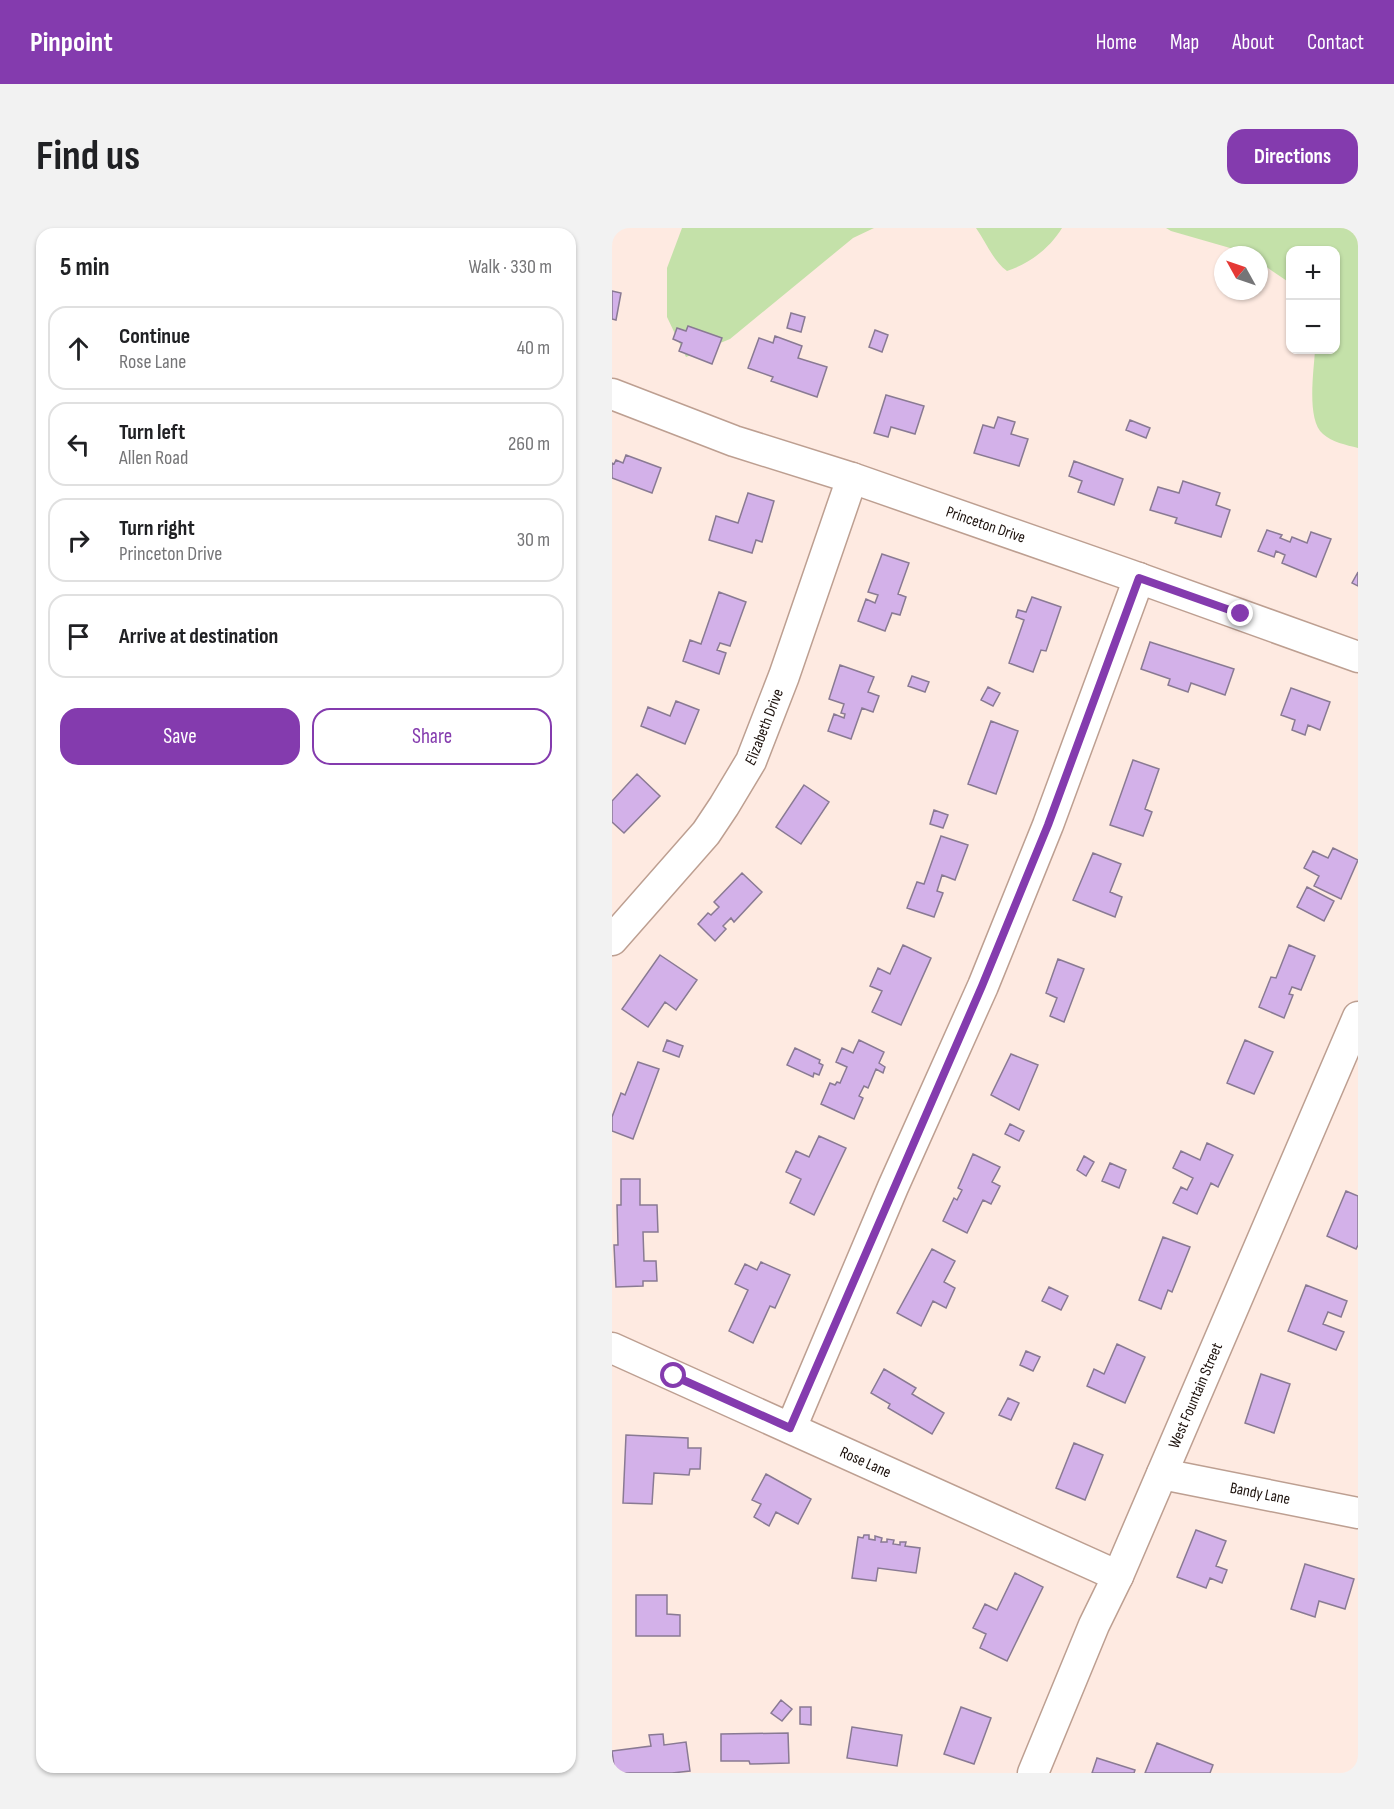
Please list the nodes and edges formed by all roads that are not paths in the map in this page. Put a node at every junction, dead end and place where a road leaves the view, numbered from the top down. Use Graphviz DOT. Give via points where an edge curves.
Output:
graph roads {
  1 [pos="612,394"];
  2 [pos="852,478"];
  3 [pos="1139,578"];
  4 [pos="1358,657"];
  5 [pos="612,940"];
  6 [pos="1358,1017"];
  7 [pos="612,1348"];
  8 [pos="790,1428"];
  9 [pos="1162,1474"];
  10 [pos="1358,1514"];
  11 [pos="1118,1576"];
  12 [pos="1033,1773"];
  1 -- 2 [label="street, Princeton Drive" via="734,441"];
  2 -- 3 [label="street, Princeton Drive"];
  2 -- 5 [label="street, Elizabeth Drive" via="751,761 706,832"];
  3 -- 4 [label="street, Princeton Drive"];
  3 -- 8 [label="street" via="1048,825"];
  6 -- 9 [label="street, West Fountain Street"];
  7 -- 8 [label="street, Rose Lane"];
  8 -- 11 [label="street, Rose Lane"];
  9 -- 10 [label="street, Bandy Lane"];
  9 -- 11 [label="street, West Fountain Street"];
  11 -- 12 [label="street, West Fountain Street"];
}
